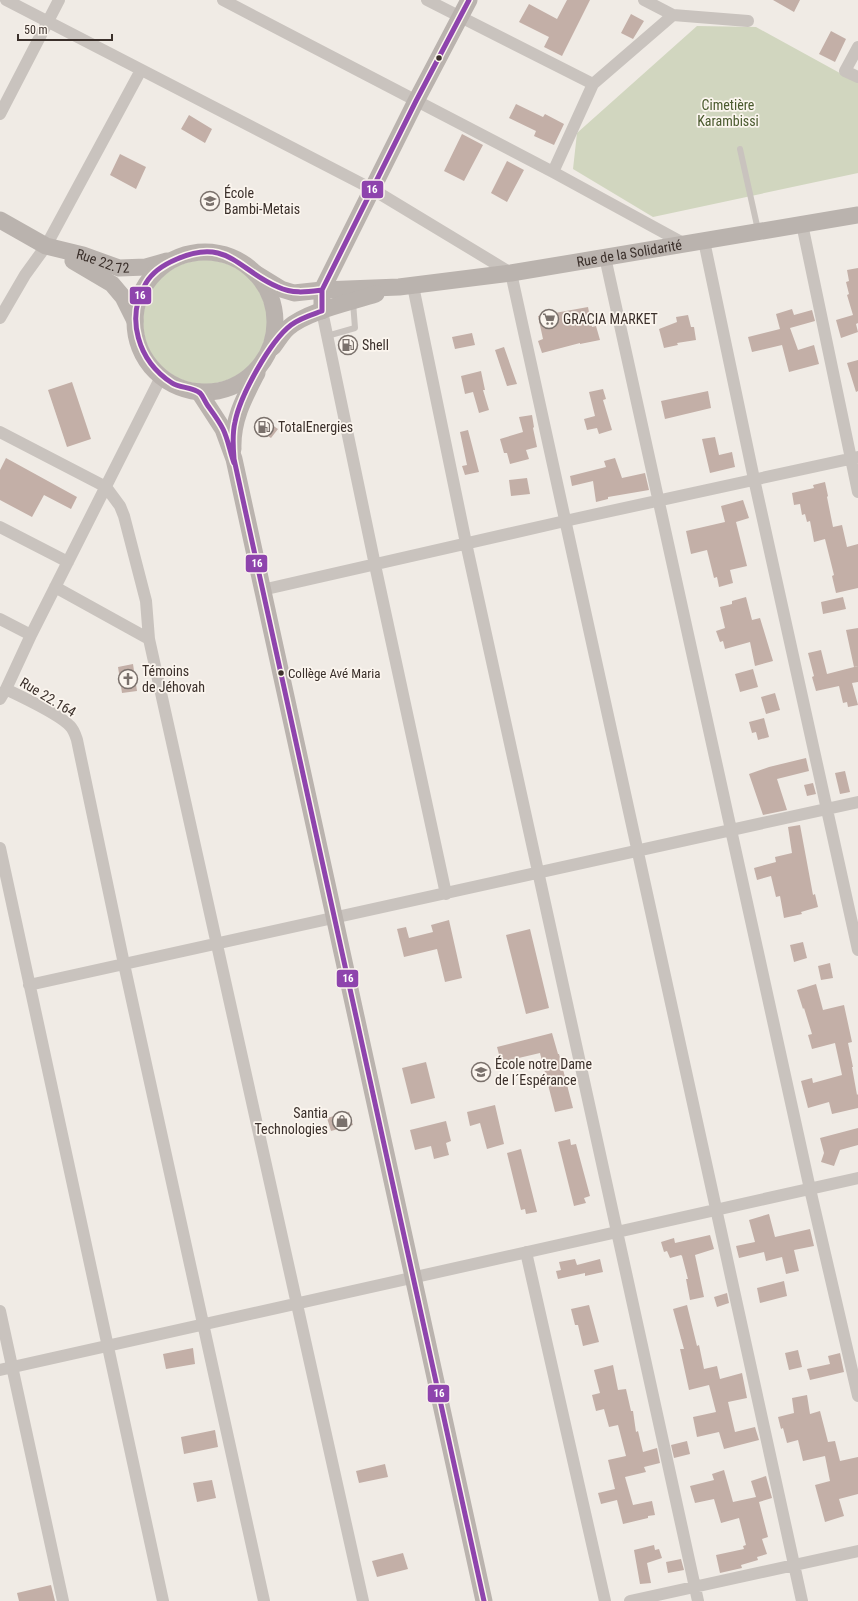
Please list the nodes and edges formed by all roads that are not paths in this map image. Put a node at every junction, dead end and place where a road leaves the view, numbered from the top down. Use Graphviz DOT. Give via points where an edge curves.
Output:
graph roads {
  1 [pos="6,0"];
  2 [pos="59,0"];
  3 [pos="223,0"];
  4 [pos="427,0"];
  5 [pos="469,0"];
  6 [pos="644,0"];
  7 [pos="673,15"];
  8 [pos="460,17"];
  9 [pos="748,21"];
  10 [pos="48,22"];
  11 [pos="858,47"];
  12 [pos="141,70"];
  13 [pos="858,77"];
  14 [pos="593,84"];
  15 [pos="416,101"];
  16 [pos="1,112"];
  17 [pos="740,149"];
  18 [pos="553,172"];
  19 [pos="372,189"];
  20 [pos="858,215"];
  21 [pos="0,220"];
  22 [pos="802,224"];
  23 [pos="758,232"];
  24 [pos="704,241"];
  25 [pos="683,243"];
  26 [pos="52,248"];
  27 [pos="605,257"];
  28 [pos="172,260"];
  29 [pos="255,273"];
  30 [pos="511,273"];
  31 [pos="406,287"];
  32 [pos="322,290"];
  33 [pos="353,301"];
  34 [pos="322,311"];
  35 [pos="0,318"];
  36 [pos="135,321"];
  37 [pos="327,336"];
  38 [pos="265,359"];
  39 [pos="161,377"];
  40 [pos="199,392"];
  41 [pos="0,432"];
  42 [pos="854,457"];
  43 [pos="234,459"];
  44 [pos="754,479"];
  45 [pos="106,487"];
  46 [pos="858,492"];
  47 [pos="659,500"];
  48 [pos="565,521"];
  49 [pos="0,527"];
  50 [pos="466,544"];
  51 [pos="68,562"];
  52 [pos="375,565"];
  53 [pos="55,587"];
  54 [pos="262,590"];
  55 [pos="0,619"];
  56 [pos="31,635"];
  57 [pos="150,640"];
  58 [pos="3,694"];
  59 [pos="858,802"];
  60 [pos="826,809"];
  61 [pos="732,830"];
  62 [pos="0,848"];
  63 [pos="637,852"];
  64 [pos="539,873"];
  65 [pos="446,894"];
  66 [pos="334,918"];
  67 [pos="218,944"];
  68 [pos="858,950"];
  69 [pos="124,964"];
  70 [pos="29,985"];
  71 [pos="858,1178"];
  72 [pos="810,1189"];
  73 [pos="716,1209"];
  74 [pos="617,1232"];
  75 [pos="526,1252"];
  76 [pos="413,1277"];
  77 [pos="298,1303"];
  78 [pos="0,1311"];
  79 [pos="203,1324"];
  80 [pos="108,1346"];
  81 [pos="13,1367"];
  82 [pos="0,1370"];
  83 [pos="858,1396"];
  84 [pos="858,1551"];
  85 [pos="794,1565"];
  86 [pos="694,1587"];
  87 [pos="63,1601"];
  88 [pos="162,1601"];
  89 [pos="264,1601"];
  90 [pos="363,1601"];
  91 [pos="484,1601"];
  92 [pos="605,1601"];
  93 [pos="630,1601"];
  94 [pos="698,1601"];
  95 [pos="802,1601"];
  1 -- 10 [label="street"];
  2 -- 10 [label="street"];
  3 -- 15 [label="street"];
  4 -- 8 [label="street"];
  5 -- 8 [label="street"];
  6 -- 7 [label="street"];
  7 -- 9 [label="street"];
  7 -- 14 [label="street"];
  8 -- 14 [label="street"];
  8 -- 15 [label="street"];
  10 -- 12 [label="street"];
  10 -- 16 [label="street"];
  11 -- 13 [label="street" via="845,71"];
  12 -- 19 [label="street"];
  12 -- 26 [label="street"];
  14 -- 18 [label="street"];
  15 -- 18 [label="street"];
  15 -- 19 [label="street"];
  17 -- 23 [label="lane"];
  18 -- 25 [label="street"];
  19 -- 30 [label="street"];
  19 -- 32 [label="street"];
  20 -- 22 [label="street, Rue de la Solidarité"];
  21 -- 26 [label="street, Rue 22.72"];
  22 -- 23 [label="street, Rue de la Solidarité"];
  22 -- 42 [label="street"];
  23 -- 24 [label="street, Rue de la Solidarité"];
  24 -- 25 [label="street, Rue de la Solidarité"];
  24 -- 44 [label="street"];
  25 -- 27 [label="street, Rue de la Solidarité"];
  26 -- 28 [label="street, Rue 22.72" via="83,255 119,268 146,267"];
  26 -- 35 [label="street" via="25,275"];
  26 -- 36 [label="street, Rue 22.72" via="112,284"];
  27 -- 30 [label="street, Rue de la Solidarité"];
  27 -- 47 [label="street"];
  28 -- 29 [label="street" via="195,252 220,253 243,263"];
  28 -- 36 [label="street" via="157,271 145,285 138,302"];
  29 -- 32 [label="street, Rue de la Solidarité" via="280,289 294,293"];
  29 -- 38 [label="street" via="266,287 274,312 275,329"];
  30 -- 31 [label="street, Rue de la Solidarité"];
  30 -- 48 [label="street"];
  31 -- 32 [label="street, Rue de la Solidarité"];
  31 -- 33 [label="street, Rue de la Solidarité"];
  31 -- 50 [label="street"];
  32 -- 34 [label="street"];
  33 -- 34 [label="street, Rue de la Solidarité"];
  33 -- 37 [label="lane" via="355,328"];
  34 -- 37 [label="street"];
  34 -- 38 [label="street, Rue de la Solidarité" via="289,327"];
  36 -- 39 [label="street" via="140,348 148,364"];
  37 -- 52 [label="street"];
  38 -- 40 [label="street" via="249,377 234,387 217,392"];
  38 -- 43 [label="street" via="240,405 235,420"];
  39 -- 40 [label="street" via="182,389"];
  39 -- 45 [label="street"];
  40 -- 43 [label="street" via="223,429"];
  41 -- 45 [label="street"];
  42 -- 44 [label="street"];
  42 -- 46 [label="street"];
  43 -- 54 [label="street"];
  44 -- 47 [label="street"];
  44 -- 60 [label="street"];
  45 -- 51 [label="street"];
  45 -- 57 [label="street" via="124,516 146,601"];
  47 -- 48 [label="street"];
  47 -- 61 [label="street"];
  48 -- 50 [label="street"];
  48 -- 63 [label="street"];
  49 -- 51 [label="street"];
  50 -- 52 [label="street"];
  50 -- 64 [label="street"];
  51 -- 53 [label="street"];
  52 -- 54 [label="street"];
  52 -- 65 [label="street"];
  53 -- 56 [label="street"];
  53 -- 57 [label="street"];
  54 -- 66 [label="street"];
  55 -- 56 [label="street"];
  56 -- 58 [label="street"];
  57 -- 67 [label="street"];
  58 -- 69 [label="street, Rue 22.164" via="44,709 69,724 74,730"];
  59 -- 60 [label="street"];
  60 -- 61 [label="street"];
  60 -- 68 [label="street"];
  61 -- 63 [label="street"];
  61 -- 72 [label="street"];
  62 -- 70 [label="street"];
  63 -- 64 [label="street"];
  63 -- 73 [label="street"];
  64 -- 65 [label="street"];
  64 -- 74 [label="street"];
  65 -- 66 [label="street"];
  66 -- 67 [label="street"];
  66 -- 76 [label="street"];
  67 -- 69 [label="street"];
  67 -- 77 [label="street"];
  69 -- 70 [label="street"];
  69 -- 79 [label="street"];
  70 -- 80 [label="street"];
  71 -- 72 [label="street"];
  72 -- 73 [label="street"];
  72 -- 83 [label="street"];
  73 -- 74 [label="street"];
  73 -- 85 [label="street"];
  74 -- 75 [label="street"];
  74 -- 86 [label="street"];
  75 -- 76 [label="street"];
  75 -- 92 [label="street"];
  76 -- 77 [label="street"];
  76 -- 91 [label="street"];
  77 -- 79 [label="street"];
  77 -- 90 [label="street"];
  78 -- 81 [label="street"];
  79 -- 80 [label="street"];
  79 -- 89 [label="street"];
  80 -- 81 [label="street"];
  80 -- 88 [label="street"];
  81 -- 82 [label="street"];
  81 -- 87 [label="street"];
  84 -- 85 [label="street"];
  85 -- 86 [label="street"];
  85 -- 95 [label="street"];
  86 -- 93 [label="street"];
  86 -- 94 [label="street"];
}
